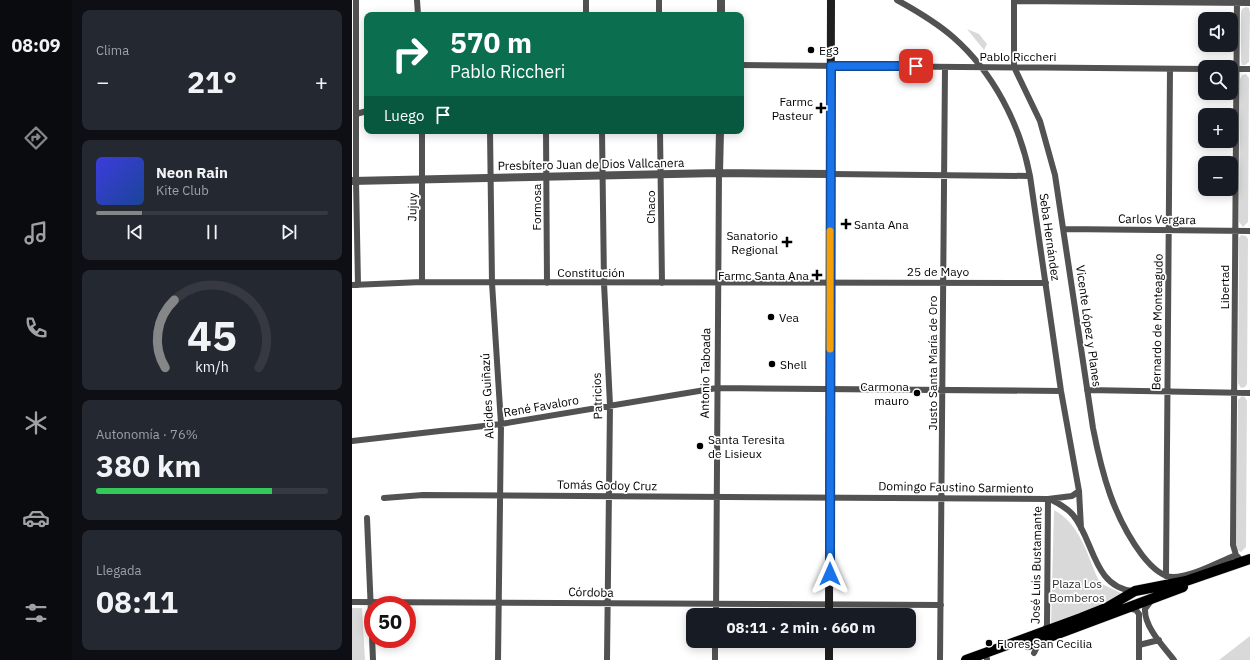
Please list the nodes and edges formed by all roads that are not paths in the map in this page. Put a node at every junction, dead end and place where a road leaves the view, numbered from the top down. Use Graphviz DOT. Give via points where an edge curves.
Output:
graph roads {
  1 [pos="356,0"];
  2 [pos="417,0"];
  3 [pos="586,0"];
  4 [pos="659,0"];
  5 [pos="721,0"];
  6 [pos="831,0"];
  7 [pos="897,0"];
  8 [pos="1014,1"];
  9 [pos="1237,2"];
  10 [pos="1250,3"];
  11 [pos="418,12"];
  12 [pos="585,12"];
  13 [pos="659,12"];
  14 [pos="721,12"];
  15 [pos="1234,60"];
  16 [pos="744,66"];
  17 [pos="831,66"];
  18 [pos="945,67"];
  19 [pos="981,67"];
  20 [pos="1014,67"];
  21 [pos="1170,69"];
  22 [pos="1198,69"];
  23 [pos="1238,69"];
  24 [pos="1250,69"];
  25 [pos="1234,100"];
  26 [pos="364,112"];
  27 [pos="356,114"];
  28 [pos="422,134"];
  29 [pos="490,134"];
  30 [pos="546,134"];
  31 [pos="602,134"];
  32 [pos="660,134"];
  33 [pos="720,134"];
  34 [pos="719,173"];
  35 [pos="661,174"];
  36 [pos="831,174"];
  37 [pos="944,175"];
  38 [pos="602,176"];
  39 [pos="1030,176"];
  40 [pos="547,177"];
  41 [pos="492,178"];
  42 [pos="424,179"];
  43 [pos="354,181"];
  44 [pos="1064,229"];
  45 [pos="1169,230"];
  46 [pos="1235,230"];
  47 [pos="1250,231"];
  48 [pos="422,282"];
  49 [pos="492,282"];
  50 [pos="547,282"];
  51 [pos="662,282"];
  52 [pos="719,282"];
  53 [pos="830,282"];
  54 [pos="943,282"];
  55 [pos="604,283"];
  56 [pos="1046,283"];
  57 [pos="355,285"];
  58 [pos="717,388"];
  59 [pos="830,389"];
  60 [pos="942,390"];
  61 [pos="1087,390"];
  62 [pos="1061,391"];
  63 [pos="1167,391"];
  64 [pos="1234,392"];
  65 [pos="1250,392"];
  66 [pos="610,405"];
  67 [pos="501,424"];
  68 [pos="352,441"];
  69 [pos="1079,491"];
  70 [pos="501,495"];
  71 [pos="609,496"];
  72 [pos="830,496"];
  73 [pos="716,497"];
  74 [pos="384,498"];
  75 [pos="942,498"];
  76 [pos="1048,499"];
  77 [pos="367,518"];
  78 [pos="1082,528"];
  79 [pos="1236,555"];
  80 [pos="1250,559"];
  81 [pos="1220,571"];
  82 [pos="1166,576"];
  83 [pos="1135,591"];
  84 [pos="370,596"];
  85 [pos="1159,596"];
  86 [pos="352,602"];
  87 [pos="364,602"];
  88 [pos="416,602"];
  89 [pos="500,602"];
  90 [pos="608,603"];
  91 [pos="716,604"];
  92 [pos="830,604"];
  93 [pos="941,605"];
  94 [pos="716,608"];
  95 [pos="830,608"];
  96 [pos="1127,608"];
  97 [pos="1159,640"];
  98 [pos="1019,641"];
  99 [pos="1037,642"];
  100 [pos="1139,645"];
  101 [pos="372,648"];
  102 [pos="715,648"];
  103 [pos="829,648"];
  104 [pos="941,658"];
  105 [pos="373,660"];
  106 [pos="498,660"];
  107 [pos="607,660"];
  108 [pos="715,660"];
  109 [pos="829,660"];
  110 [pos="966,660"];
  111 [pos="986,660"];
  112 [pos="1034,660"];
  113 [pos="1139,660"];
  114 [pos="1174,660"];
  1 -- 27 [label="street"];
  2 -- 11 [label="street"];
  3 -- 12 [label="street"];
  4 -- 13 [label="street"];
  5 -- 14 [label="street"];
  6 -- 17 [label="main road"];
  7 -- 19 [label="street, Seba Hernández" via="945,30"];
  8 -- 9 [label="street"];
  8 -- 20 [label="street"];
  9 -- 10 [label="street"];
  9 -- 15 [label="street, Libertad"];
  16 -- 17 [label="street, Pablo Riccheri"];
  17 -- 18 [label="street, Pablo Riccheri"];
  17 -- 36 [label="main road"];
  18 -- 19 [label="street, Pablo Riccheri"];
  18 -- 37 [label="street, Justo Santa María de Oro"];
  19 -- 20 [label="street, Pablo Riccheri"];
  19 -- 39 [label="street, Seba Hernández" via="1005,104"];
  20 -- 21 [label="street, Pablo Riccheri"];
  20 -- 44 [label="street, Vicente López y Planes" via="1046,137"];
  21 -- 22 [label="street, Pablo Riccheri"];
  21 -- 45 [label="street, Bernardo de Monteagudo"];
  23 -- 24 [label="street"];
  25 -- 46 [label="street, Libertad"];
  26 -- 27 [label="street"];
  27 -- 43 [label="street"];
  28 -- 42 [label="street, Jujuy"];
  29 -- 41 [label="street, Alcides Guiñazú"];
  30 -- 40 [label="street, Formosa"];
  31 -- 38 [label="street, Patricios"];
  32 -- 35 [label="street, Chaco"];
  33 -- 34 [label="street, Antonio Taboada"];
  34 -- 35 [label="street, Presbítero Juan de Dios Vallcanera"];
  34 -- 36 [label="street, Presbítero Juan de Dios Vallcanera"];
  34 -- 52 [label="street, Antonio Taboada"];
  35 -- 38 [label="street, Presbítero Juan de Dios Vallcanera"];
  35 -- 51 [label="street, Chaco"];
  36 -- 37 [label="street"];
  36 -- 53 [label="main road"];
  37 -- 39 [label="street"];
  37 -- 54 [label="street, Justo Santa María de Oro"];
  38 -- 40 [label="street, Presbítero Juan de Dios Vallcanera"];
  38 -- 55 [label="street, Patricios"];
  39 -- 56 [label="street, Seba Hernández"];
  40 -- 41 [label="street, Presbítero Juan de Dios Vallcanera"];
  40 -- 50 [label="street, Formosa"];
  41 -- 42 [label="street, Presbítero Juan de Dios Vallcanera"];
  41 -- 49 [label="street, Alcides Guiñazú"];
  42 -- 43 [label="street, Presbítero Juan de Dios Vallcanera"];
  42 -- 48 [label="street, Jujuy"];
  43 -- 57 [label="street"];
  44 -- 45 [label="street, Carlos Vergara"];
  44 -- 61 [label="street, Vicente López y Planes"];
  45 -- 46 [label="street, Carlos Vergara"];
  45 -- 63 [label="street, Bernardo de Monteagudo"];
  46 -- 47 [label="street, Carlos Vergara"];
  46 -- 64 [label="street, Libertad"];
  48 -- 49 [label="street, Constitución"];
  48 -- 57 [label="street, Constitución"];
  49 -- 50 [label="street, Constitución"];
  49 -- 67 [label="street, Alcides Guiñazú"];
  50 -- 55 [label="street, Constitución"];
  51 -- 52 [label="street, Constitución"];
  51 -- 55 [label="street, Constitución"];
  52 -- 53 [label="street, Constitución"];
  52 -- 58 [label="street, Antonio Taboada"];
  53 -- 54 [label="street, 25 de Mayo"];
  53 -- 59 [label="main road"];
  54 -- 56 [label="street, 25 de Mayo"];
  54 -- 60 [label="street, Justo Santa María de Oro"];
  55 -- 66 [label="street, Patricios"];
  56 -- 62 [label="street, Seba Hernández"];
  58 -- 59 [label="street, René Favaloro"];
  58 -- 66 [label="street, René Favaloro"];
  58 -- 73 [label="street, Antonio Taboada"];
  59 -- 60 [label="street, René Favaloro"];
  59 -- 72 [label="main road"];
  60 -- 62 [label="street, René Favaloro"];
  60 -- 75 [label="street, Justo Santa María de Oro"];
  61 -- 63 [label="street"];
  61 -- 82 [label="street, Vicente López y Planes" via="1100,463 1113,506 1124,529 1146,560"];
  62 -- 69 [label="street, Seba Hernández"];
  63 -- 64 [label="street"];
  63 -- 82 [label="street, Bernardo de Monteagudo"];
  64 -- 65 [label="street"];
  64 -- 79 [label="street, Libertad" via="1233,545"];
  66 -- 67 [label="street, René Favaloro"];
  66 -- 71 [label="street, Patricios"];
  67 -- 68 [label="street, René Favaloro"];
  67 -- 70 [label="street, Alcides Guiñazú"];
  69 -- 76 [label="street, Domingo Faustino Sarmiento" via="1078,494 1069,497"];
  69 -- 78 [label="street, Seba Hernández"];
  70 -- 71 [label="street, Tomás Godoy Cruz"];
  70 -- 74 [label="street, Tomás Godoy Cruz" via="423,494"];
  70 -- 89 [label="street, Alcides Guiñazú"];
  71 -- 73 [label="street, Tomás Godoy Cruz"];
  71 -- 90 [label="street, Patricios"];
  72 -- 73 [label="street, Tomás Godoy Cruz"];
  72 -- 75 [label="street, Domingo Faustino Sarmiento"];
  72 -- 92 [label="main road"];
  73 -- 91 [label="street, Antonio Taboada"];
  75 -- 76 [label="street, Domingo Faustino Sarmiento"];
  75 -- 93 [label="street, Justo Santa María de Oro"];
  76 -- 78 [label="street, Seba Hernández" via="1067,509"];
  76 -- 99 [label="street, José Luis Bustamante" via="1047,626"];
  77 -- 84 [label="street"];
  78 -- 83 [label="street, Seba Hernández" via="1103,575 1117,587"];
  79 -- 80 [label="street" via="1243,560"];
  79 -- 82 [label="street" via="1185,575"];
  80 -- 81 [label="main road"];
  81 -- 83 [label="main road"];
  81 -- 85 [label="main road"];
  83 -- 99 [label="main road"];
  85 -- 96 [label="main road"];
  85 -- 97 [label="street" via="1147,604 1145,614"];
  86 -- 87 [label="street, Córdoba"];
  88 -- 89 [label="street, Córdoba"];
  89 -- 90 [label="street, Córdoba"];
  89 -- 106 [label="street, Alcides Guiñazú"];
  90 -- 91 [label="street, Córdoba"];
  90 -- 107 [label="street, Patricios"];
  91 -- 92 [label="street, Córdoba"];
  91 -- 94 [label="street, Antonio Taboada"];
  92 -- 93 [label="street, Córdoba"];
  92 -- 95 [label="main road"];
  93 -- 104 [label="street, Justo Santa María de Oro"];
  96 -- 99 [label="main road"];
  96 -- 100 [label="street" via="1136,610 1139,614"];
  97 -- 100 [label="street"];
  97 -- 114 [label="street"];
  98 -- 99 [label="main road"];
  98 -- 99 [label="street, José Luis Bustamante"];
  98 -- 110 [label="main road"];
  99 -- 111 [label="main road"];
  99 -- 112 [label="street, José Luis Bustamante"];
  100 -- 113 [label="street"];
  101 -- 105 [label="street"];
  102 -- 108 [label="street"];
  103 -- 109 [label="main road"];
}
